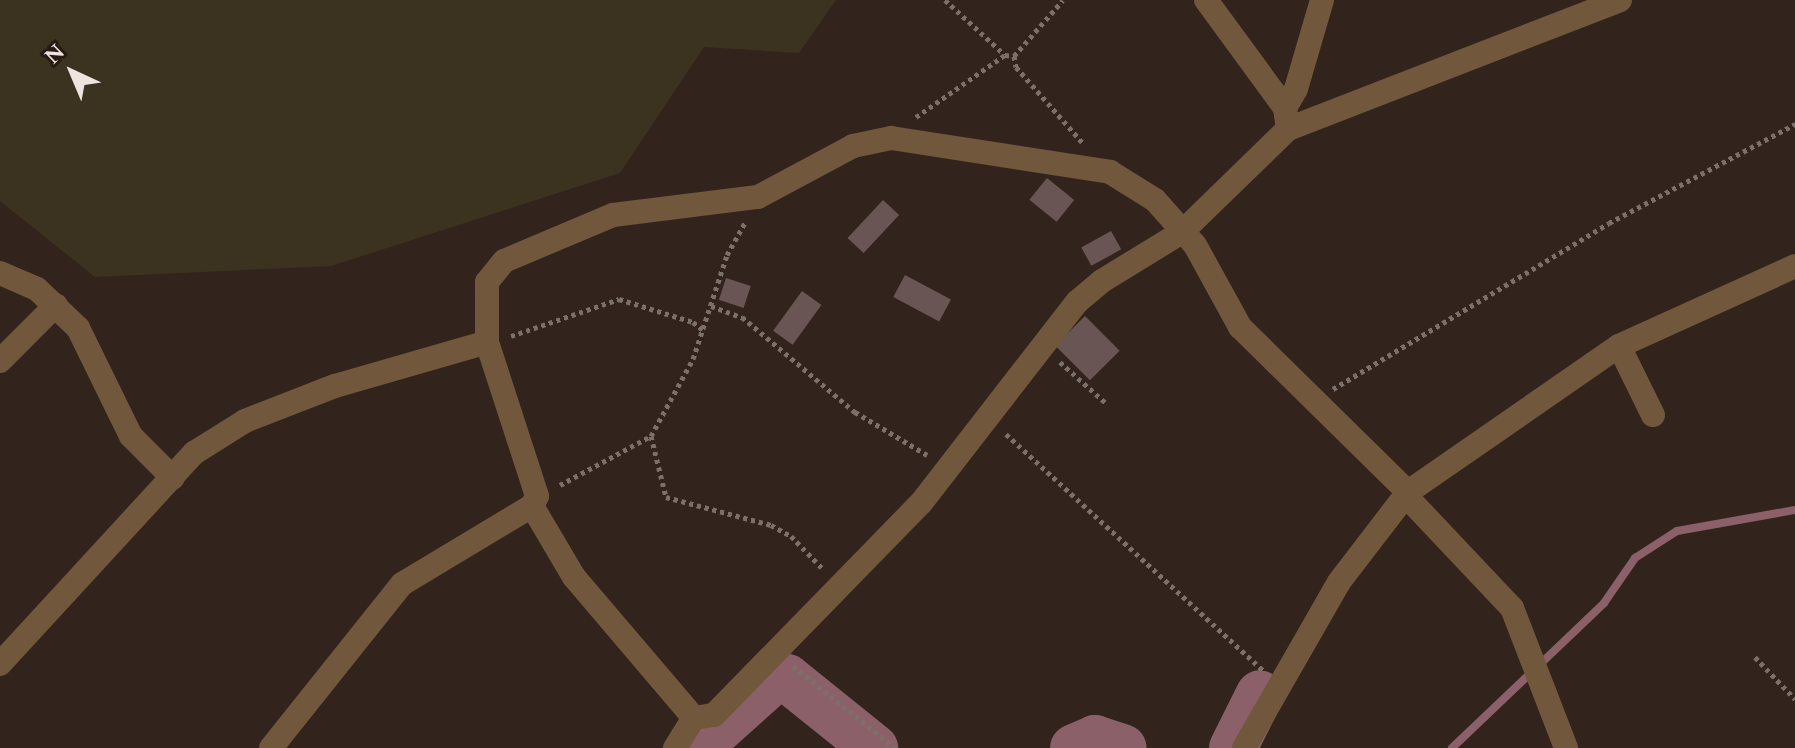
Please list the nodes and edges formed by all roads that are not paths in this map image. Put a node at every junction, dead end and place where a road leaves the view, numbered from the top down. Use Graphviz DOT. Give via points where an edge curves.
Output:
graph roads {
  1 [pos="1206,0"];
  2 [pos="1322,0"];
  3 [pos="1620,0"];
  4 [pos="1286,118"];
  5 [pos="1182,232"];
  6 [pos="1795,266"];
  7 [pos="0,273"];
  8 [pos="56,305"];
  9 [pos="487,342"];
  10 [pos="1619,346"];
  11 [pos="0,361"];
  12 [pos="1653,415"];
  13 [pos="173,478"];
  14 [pos="1408,495"];
  15 [pos="534,501"];
  16 [pos="0,664"];
  17 [pos="694,718"];
  18 [pos="271,748"];
  19 [pos="675,748"];
  20 [pos="1244,748"];
  21 [pos="1566,748"];
  1 -- 4 [label="street"];
  2 -- 4 [label="street"];
  3 -- 4 [label="street"];
  4 -- 5 [label="street"];
  5 -- 9 [label="street" via="1155,200 1110,172 891,138 853,146 758,197 613,215 504,261 487,282"];
  5 -- 14 [label="street" via="1195,245 1240,327"];
  5 -- 17 [label="street" via="1077,302 949,468 840,588 714,715"];
  6 -- 10 [label="street"];
  7 -- 8 [label="street" via="37,289"];
  8 -- 11 [label="street"];
  8 -- 13 [label="street" via="78,328 131,436"];
  9 -- 13 [label="street" via="335,386 245,421 194,453"];
  9 -- 15 [label="street"];
  10 -- 12 [label="street"];
  10 -- 14 [label="street"];
  13 -- 16 [label="street"];
  14 -- 20 [label="street" via="1339,582"];
  14 -- 21 [label="street" via="1512,608"];
  15 -- 17 [label="street" via="574,577"];
  15 -- 18 [label="street" via="402,584"];
  17 -- 19 [label="street"];
}
